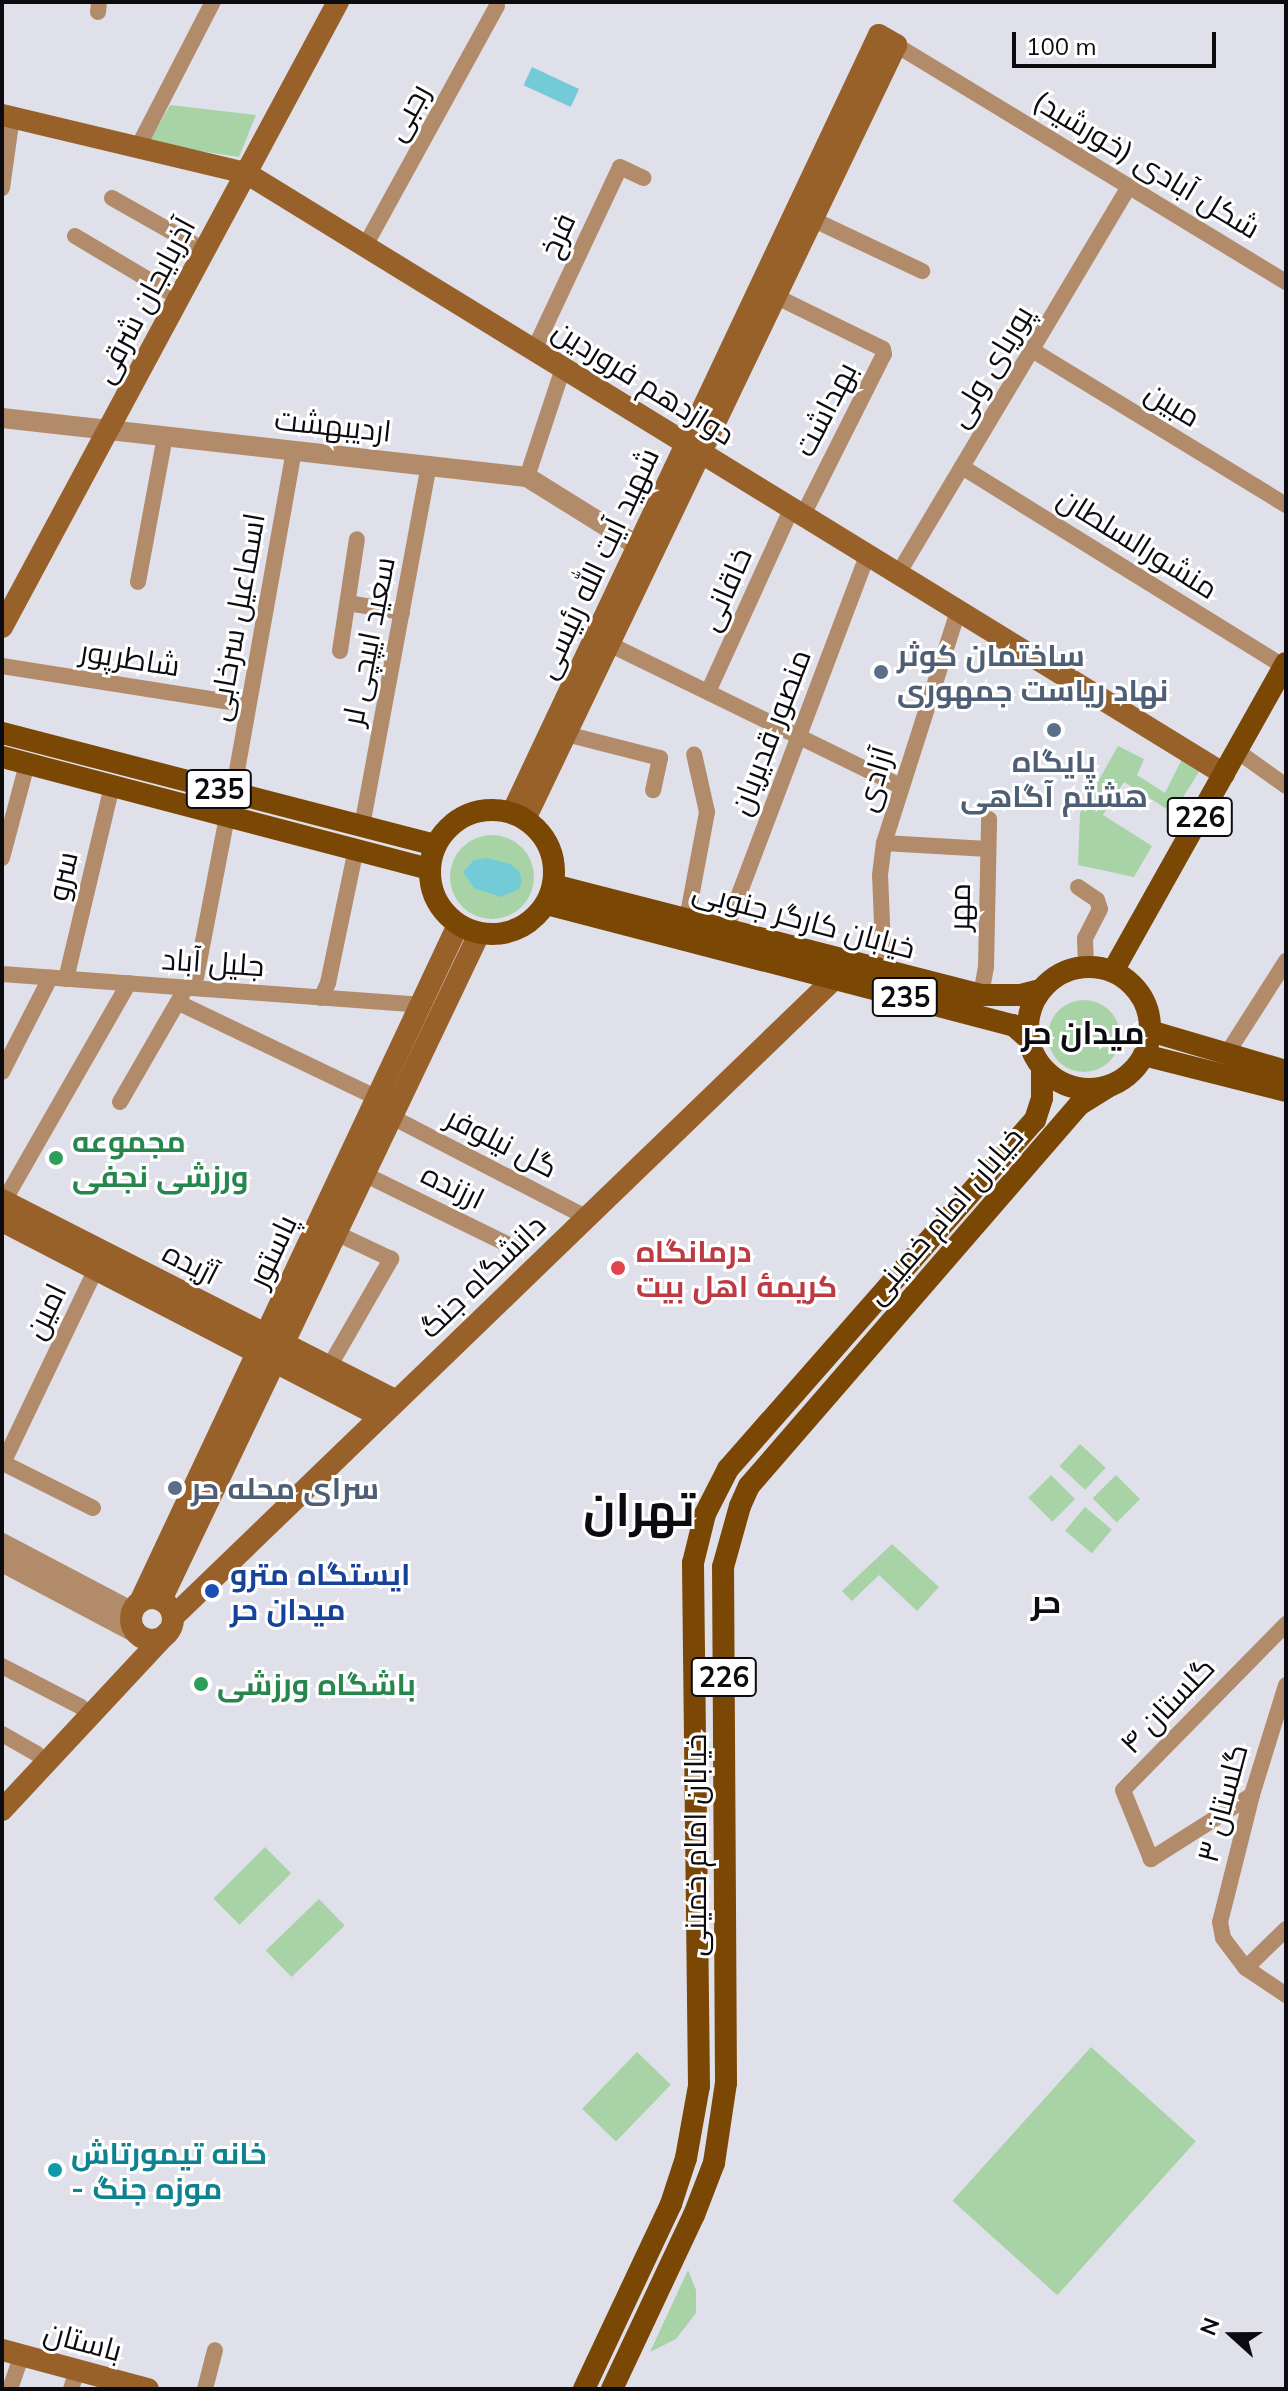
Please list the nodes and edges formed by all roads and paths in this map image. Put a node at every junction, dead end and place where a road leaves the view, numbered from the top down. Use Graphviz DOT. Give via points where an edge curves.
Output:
graph roads {
  1 [pos="213,2"];
  2 [pos="338,2"];
  3 [pos="497,6"];
  4 [pos="888,40"];
  5 [pos="7,116"];
  6 [pos="138,147"];
  7 [pos="246,173"];
  8 [pos="644,178"];
  9 [pos="1129,186"];
  10 [pos="2,188"];
  11 [pos="112,198"];
  12 [pos="812,219"];
  13 [pos="75,236"];
  14 [pos="365,246"];
  15 [pos="204,250"];
  16 [pos="922,271"];
  17 [pos="1286,282"];
  18 [pos="775,296"];
  19 [pos="179,298"];
  20 [pos="534,350"];
  21 [pos="1032,350"];
  22 [pos="563,368"];
  23 [pos="2,418"];
  24 [pos="108,430"];
  25 [pos="165,437"];
  26 [pos="693,448"];
  27 [pos="294,451"];
  28 [pos="429,466"];
  29 [pos="962,467"];
  30 [pos="527,477"];
  31 [pos="1286,505"];
  32 [pos="797,512"];
  33 [pos="357,539"];
  34 [pos="645,550"];
  35 [pos="867,555"];
  36 [pos="898,574"];
  37 [pos="138,582"];
  38 [pos="348,603"];
  39 [pos="958,611"];
  40 [pos="402,612"];
  41 [pos="2,627"];
  42 [pos="609,644"];
  43 [pos="340,651"];
  44 [pos="1285,665"];
  45 [pos="2,666"];
  46 [pos="708,692"];
  47 [pos="248,705"];
  48 [pos="2,733"];
  49 [pos="566,734"];
  50 [pos="799,737"];
  51 [pos="1237,751"];
  52 [pos="694,754"];
  53 [pos="2,757"];
  54 [pos="27,764"];
  55 [pos="1224,774"];
  56 [pos="112,786"];
  57 [pos="900,786"];
  58 [pos="1286,786"];
  59 [pos="653,790"];
  60 [pos="233,793"];
  61 [pos="227,816"];
  62 [pos="519,816"];
  63 [pos="989,819"];
  64 [pos="362,826"];
  65 [pos="884,843"];
  66 [pos="436,845"];
  67 [pos="356,849"];
  68 [pos="988,849"];
  69 [pos="2,858"];
  70 [pos="430,869"];
  71 [pos="1078,887"];
  72 [pos="550,894"];
  73 [pos="687,919"];
  74 [pos="458,925"];
  75 [pos="726,929"];
  76 [pos="479,934"];
  77 [pos="1286,961"];
  78 [pos="1086,966"];
  79 [pos="884,970"];
  80 [pos="1113,971"];
  81 [pos="2,974"];
  82 [pos="58,978"];
  83 [pos="834,979"];
  84 [pos="129,983"];
  85 [pos="1040,990"];
  86 [pos="186,993"];
  87 [pos="981,995"];
  88 [pos="321,998"];
  89 [pos="420,1005"];
  90 [pos="1150,1031"];
  91 [pos="1028,1038"];
  92 [pos="1144,1055"];
  93 [pos="1226,1055"];
  94 [pos="1042,1068"];
  95 [pos="1286,1071"];
  96 [pos="2,1072"];
  97 [pos="1109,1086"];
  98 [pos="1286,1091"];
  99 [pos="377,1098"];
  100 [pos="120,1102"];
  101 [pos="392,1117"];
  102 [pos="366,1147"];
  103 [pos="364,1174"];
  104 [pos="3,1207"];
  105 [pos="586,1217"];
  106 [pos="336,1233"];
  107 [pos="517,1249"];
  108 [pos="96,1269"];
  109 [pos="287,1313"];
  110 [pos="270,1348"];
  111 [pos="329,1367"];
  112 [pos="388,1408"];
  113 [pos="3,1463"];
  114 [pos="93,1508"];
  115 [pos="2,1543"];
  116 [pos="2,1562"];
  117 [pos="153,1617"];
  118 [pos="1286,1624"];
  119 [pos="2,1666"];
  120 [pos="1286,1685"];
  121 [pos="81,1707"];
  122 [pos="2,1734"];
  123 [pos="37,1754"];
  124 [pos="695,1780"];
  125 [pos="724,1782"];
  126 [pos="2,1794"];
  127 [pos="1252,1795"];
  128 [pos="2,1810"];
  129 [pos="1286,1929"];
  130 [pos="1246,1968"];
  131 [pos="1286,1995"];
  132 [pos="671,2204"];
  133 [pos="694,2215"];
  134 [pos="215,2350"];
  135 [pos="12,2352"];
  136 [pos="74,2380"];
  137 [pos="10,2389"];
  138 [pos="148,2389"];
  139 [pos="205,2389"];
  140 [pos="584,2389"];
  141 [pos="612,2389"];
  1 -- 6 [label="street"];
  2 -- 7 [label="main road, آذربایجان شرقی"];
  3 -- 14 [label="street, رجبی"];
  4 -- 9 [label="street, شکل آبادی (خورشید)"];
  4 -- 12 [label="main road, شهید آیت الله رئیسی"];
  4 -- 26 [label="main road, شهید آیت الله رئیسی"];
  5 -- 6 [label="main road, دوازدهم فروردین"];
  5 -- 10 [label="street"];
  6 -- 7 [label="main road, دوازدهم فروردین"];
  7 -- 14 [label="main road, دوازدهم فروردین"];
  7 -- 15 [label="main road, آذربایجان شرقی"];
  8 -- 20 [label="street, فرخ" via="620,167"];
  9 -- 17 [label="street, شکل آبادی (خورشید)"];
  9 -- 21 [label="street, پوریای ولی"];
  11 -- 15 [label="street"];
  12 -- 16 [label="street"];
  12 -- 18 [label="main road, شهید آیت الله رئیسی"];
  13 -- 19 [label="street"];
  14 -- 20 [label="main road, دوازدهم فروردین"];
  15 -- 19 [label="main road, آذربایجان شرقی"];
  18 -- 26 [label="main road, شهید آیت الله رئیسی"];
  18 -- 32 [label="street, بهداشت" via="884,354"];
  19 -- 24 [label="main road, آذربایجان شرقی"];
  20 -- 22 [label="main road, دوازدهم فروردین"];
  21 -- 29 [label="street, پوریای ولی"];
  21 -- 31 [label="street, مبین"];
  22 -- 26 [label="main road, دوازدهم فروردین"];
  22 -- 30 [label="street"];
  23 -- 24 [label="street, اردیبهشت"];
  24 -- 25 [label="street, اردیبهشت"];
  24 -- 41 [label="main road, آذربایجان شرقی"];
  25 -- 27 [label="street, اردیبهشت"];
  25 -- 37 [label="street"];
  26 -- 32 [label="main road, دوازدهم فروردین"];
  26 -- 34 [label="main road, شهید آیت الله رئیسی"];
  27 -- 28 [label="street, اردیبهشت"];
  27 -- 47 [label="street, اسماعیل سرخابی"];
  28 -- 30 [label="street, اردیبهشت"];
  28 -- 40 [label="street, سعید ایپچی لر"];
  29 -- 36 [label="street, پوریای ولی"];
  29 -- 44 [label="street, منشورالسلطان"];
  30 -- 34 [label="street, اردیبهشت"];
  32 -- 35 [label="main road, دوازدهم فروردین"];
  32 -- 46 [label="street, خاقانی"];
  33 -- 38 [label="street"];
  34 -- 42 [label="main road, شهید آیت الله رئیسی"];
  34 -- 62 [label="main road, شهید آیت الله رئیسی"];
  35 -- 36 [label="main road, دوازدهم فروردین"];
  35 -- 50 [label="street, منصور قدیریان"];
  36 -- 39 [label="main road, دوازدهم فروردین"];
  38 -- 40 [label="street"];
  38 -- 43 [label="street"];
  39 -- 55 [label="main road, دوازدهم فروردین"];
  39 -- 57 [label="street, آزادی"];
  40 -- 64 [label="street, سعید ایپچی لر"];
  42 -- 46 [label="street"];
  42 -- 49 [label="main road, شهید آیت الله رئیسی"];
  44 -- 51 [label="main road, 226"];
  45 -- 47 [label="street, شاطرپور"];
  46 -- 50 [label="street"];
  47 -- 60 [label="street, اسماعیل سرخابی"];
  48 -- 60 [label="main road, 235"];
  49 -- 59 [label="street" via="660,758"];
  49 -- 62 [label="main road, شهید آیت الله رئیسی"];
  50 -- 57 [label="street"];
  50 -- 75 [label="street, منصور قدیریان"];
  51 -- 55 [label="main road, 226"];
  51 -- 58 [label="street"];
  52 -- 73 [label="street" via="707,812"];
  53 -- 54 [label="main road, 235"];
  54 -- 56 [label="main road, 235"];
  54 -- 69 [label="street"];
  55 -- 80 [label="main road, 226"];
  56 -- 61 [label="main road, 235"];
  56 -- 82 [label="street, سرو"];
  57 -- 65 [label="street, آزادی"];
  60 -- 64 [label="main road, 235"];
  61 -- 67 [label="main road, 235"];
  61 -- 86 [label="street"];
  62 -- 66 [label="main road" via="483,810 463,816"];
  62 -- 72 [label="main road" via="549,847 554,866"];
  63 -- 68 [label="street, مهر"];
  64 -- 66 [label="main road, 235"];
  65 -- 68 [label="street"];
  65 -- 79 [label="street, آزادی"];
  66 -- 70 [label="main road"];
  67 -- 70 [label="main road, 235"];
  67 -- 88 [label="street"];
  68 -- 87 [label="street, مهر"];
  70 -- 74 [label="main road" via="439,906"];
  71 -- 78 [label="street" via="1097,900 1100,909 1085,938"];
  72 -- 73 [label="main road, خیابان کارگر جنوبی / 235"];
  72 -- 76 [label="main road" via="527,924"];
  72 -- 83 [label="main road, خیابان کارگر جنوبی / 235"];
  73 -- 75 [label="main road, خیابان کارگر جنوبی / 235"];
  74 -- 76 [label="main road"];
  74 -- 89 [label="main road, پاستور"];
  75 -- 79 [label="main road, خیابان کارگر جنوبی / 235"];
  76 -- 101 [label="main road, پاستور"];
  77 -- 93 [label="street"];
  78 -- 80 [label="main road"];
  78 -- 85 [label="main road" via="1061,973"];
  79 -- 87 [label="main road, خیابان کارگر جنوبی / 235"];
  80 -- 90 [label="main road" via="1141,996"];
  81 -- 82 [label="street, جلیل آباد"];
  82 -- 84 [label="street, جلیل آباد"];
  82 -- 96 [label="street, سرو"];
  83 -- 91 [label="main road, خیابان کارگر جنوبی / 235" via="1013,1025"];
  83 -- 105 [label="main road, دانشگاه جنگ"];
  84 -- 86 [label="street, جلیل آباد"];
  84 -- 104 [label="street"];
  85 -- 87 [label="main road, خیابان کارگر جنوبی / 235"];
  85 -- 91 [label="main road" via="1029,1013"];
  86 -- 88 [label="street, جلیل آباد"];
  86 -- 99 [label="street"];
  86 -- 100 [label="street"];
  88 -- 89 [label="street, جلیل آباد"];
  89 -- 99 [label="main road, پاستور"];
  90 -- 92 [label="main road"];
  90 -- 93 [label="main road"];
  91 -- 94 [label="main road"];
  92 -- 97 [label="main road" via="1126,1077"];
  92 -- 98 [label="main road"];
  93 -- 95 [label="main road"];
  94 -- 97 [label="main road" via="1078,1088"];
  94 -- 124 [label="main road, خیابان امام خمینی / 226" via="1042,1098 1035,1120 714,1490 693,1563"];
  97 -- 125 [label="main road, خیابان امام خمینی / 226" via="1079,1105 749,1486 723,1567"];
  99 -- 102 [label="main road, پاستور"];
  101 -- 102 [label="main road, پاستور"];
  101 -- 105 [label="street, گل نیلوفر" via="467,1163"];
  102 -- 103 [label="main road, پاستور"];
  102 -- 109 [label="main road, پاستور"];
  103 -- 106 [label="main road, پاستور"];
  103 -- 107 [label="street, ارزنده"];
  104 -- 108 [label="main road, آژیده"];
  104 -- 110 [label="main road, آژیده"];
  105 -- 112 [label="main road, دانشگاه جنگ"];
  106 -- 109 [label="main road, پاستور"];
  106 -- 111 [label="street" via="391,1259"];
  108 -- 110 [label="main road, آژیده"];
  108 -- 113 [label="street, امین"];
  109 -- 110 [label="main road, پاستور"];
  110 -- 111 [label="main road, آژیده"];
  110 -- 112 [label="main road, آژیده"];
  110 -- 117 [label="main road, پاستور"];
  111 -- 112 [label="main road, آژیده"];
  112 -- 117 [label="main road, دانشگاه جنگ" via="193,1598"];
  113 -- 114 [label="street"];
  115 -- 117 [label="street"];
  116 -- 117 [label="street"];
  117 -- 121 [label="main road, دانشگاه جنگ"];
  117 -- 128 [label="main road, دانشگاه جنگ"];
  118 -- 127 [label="street, گلستان ۴" via="1123,1790 1151,1859"];
  119 -- 121 [label="street"];
  120 -- 127 [label="street, گلستان ۳"];
  121 -- 123 [label="main road, دانشگاه جنگ"];
  122 -- 123 [label="street"];
  123 -- 126 [label="main road, دانشگاه جنگ"];
  124 -- 125 [label="main road" via="704,1791"];
  124 -- 132 [label="main road, خیابان امام خمینی / 226" via="699,2086"];
  125 -- 133 [label="main road, خیابان امام خمینی / 226" via="726,2083 714,2163"];
  127 -- 130 [label="street, گلستان ۳" via="1220,1922 1223,1938"];
  129 -- 130 [label="street"];
  130 -- 131 [label="street"];
  132 -- 133 [label="main road" via="687,2197"];
  132 -- 140 [label="main road, خیابان امام خمینی / 226"];
  133 -- 141 [label="main road, خیابان امام خمینی / 226"];
  134 -- 139 [label="street"];
  135 -- 136 [label="main road, باستان"];
  135 -- 137 [label="street"];
  136 -- 138 [label="main road, باستان"];
}
